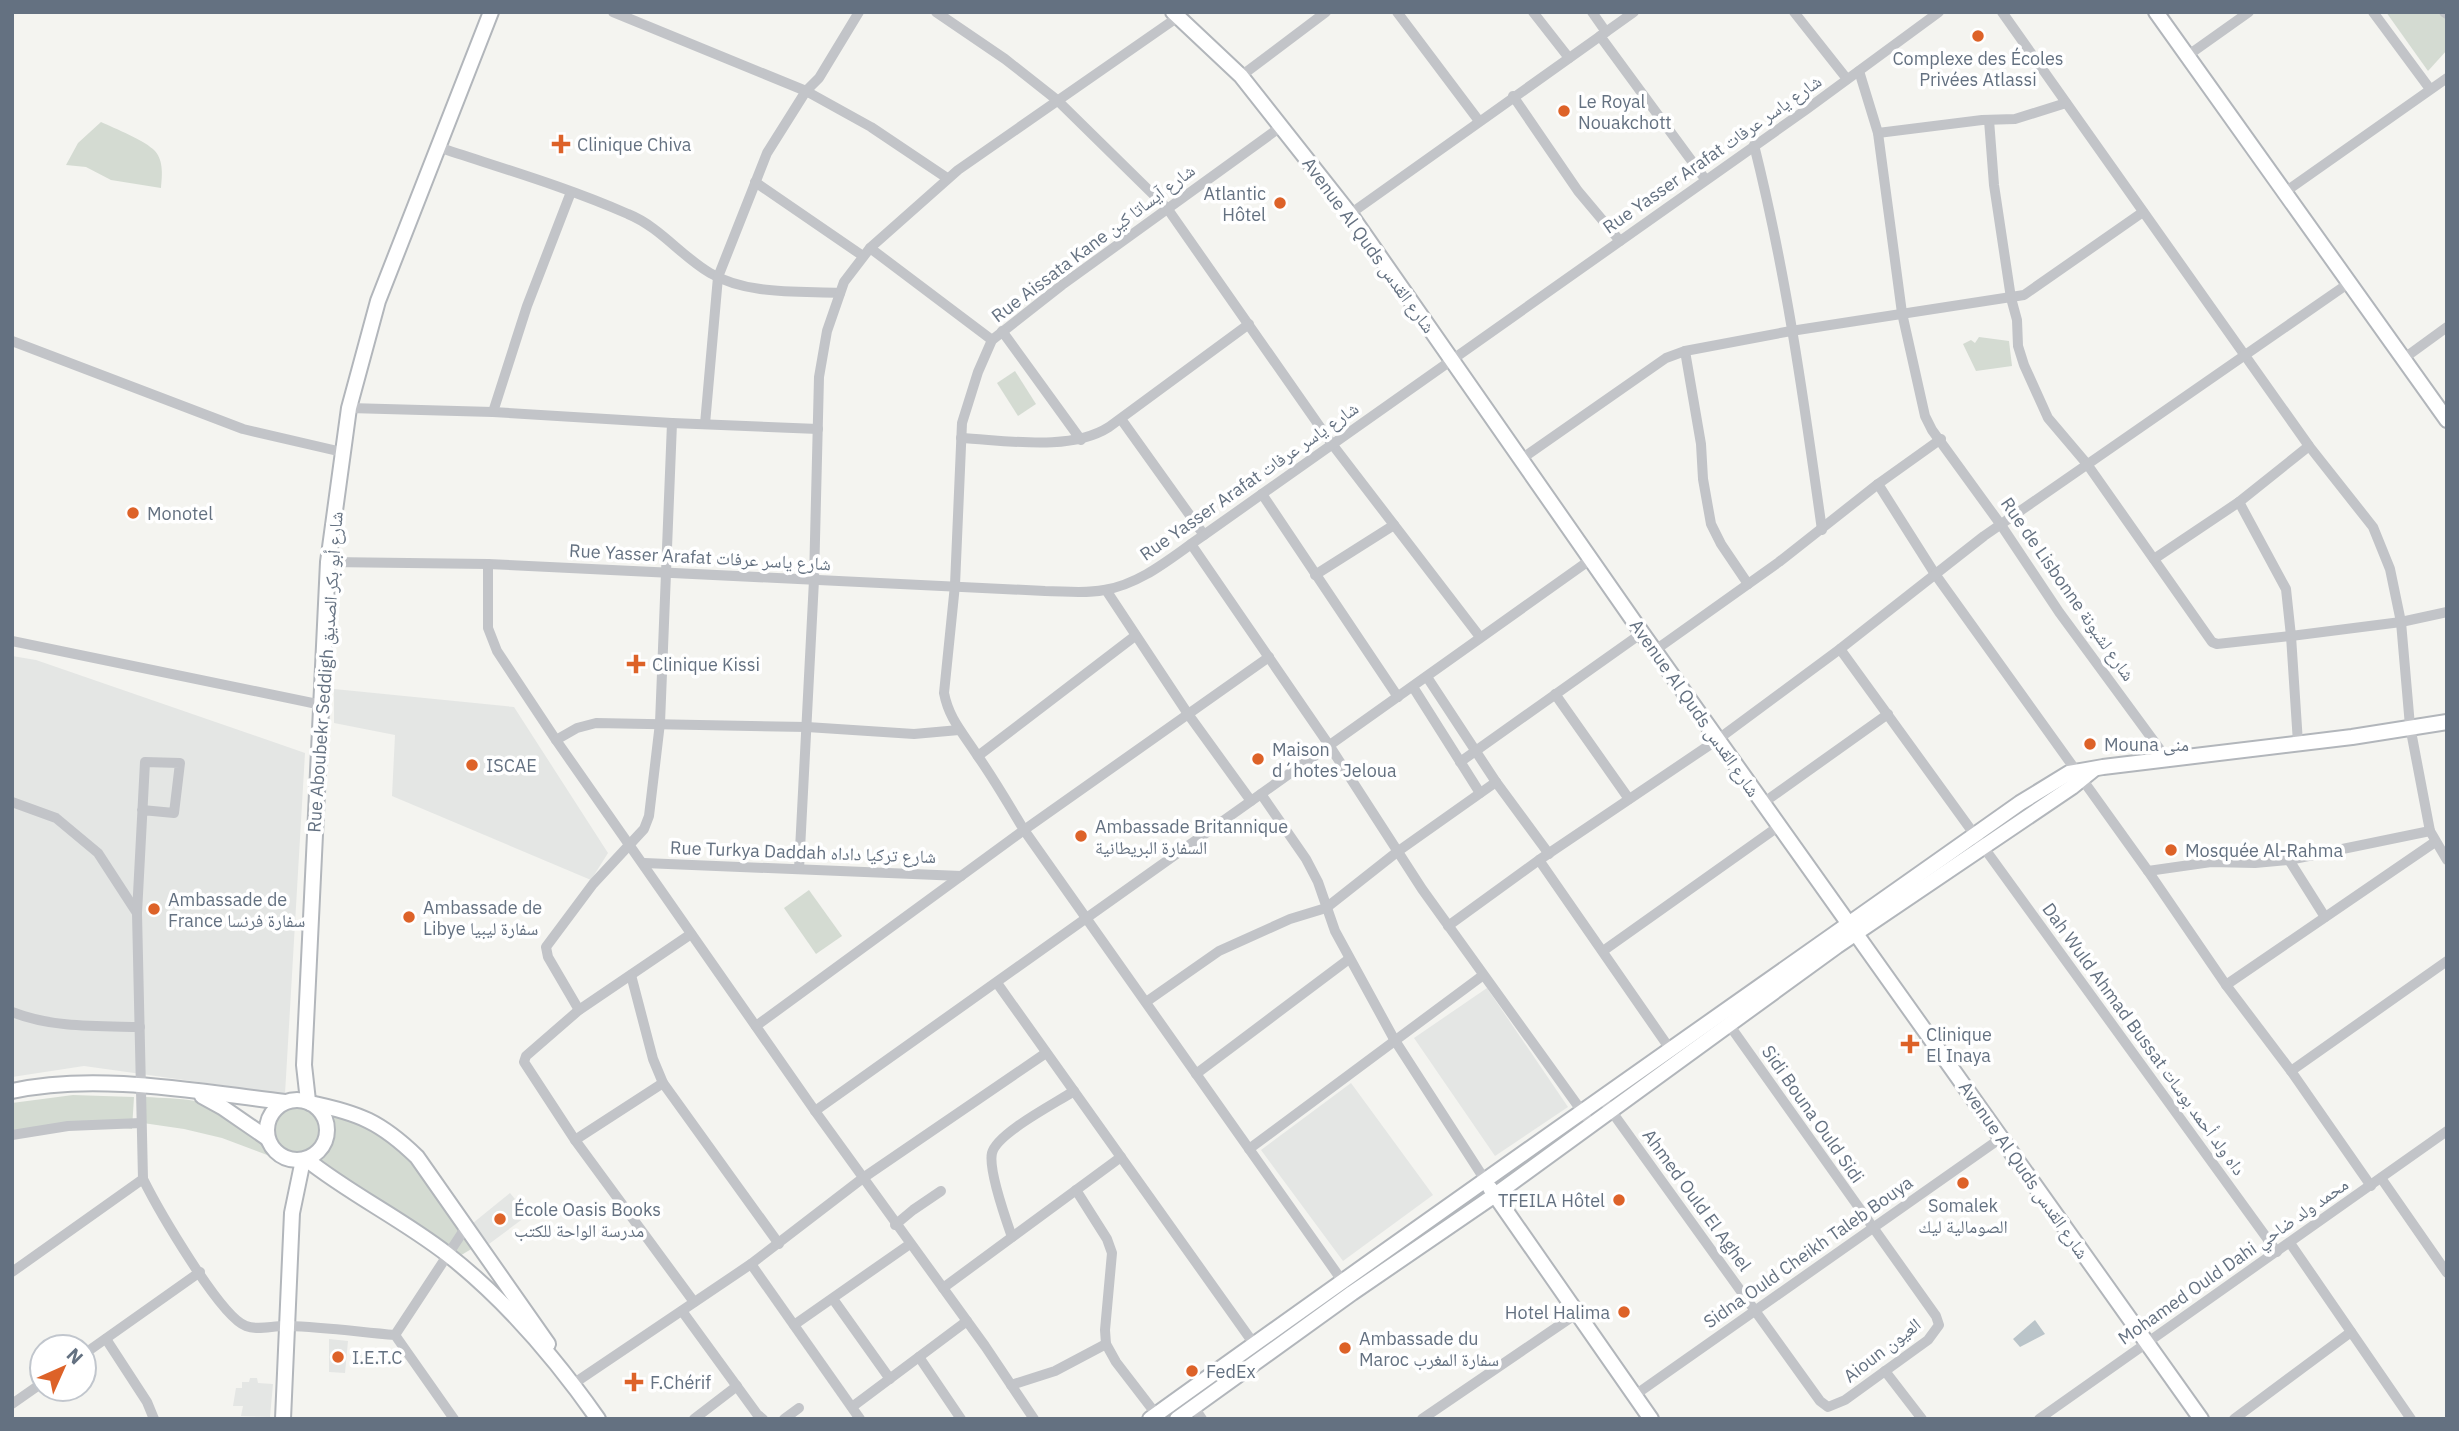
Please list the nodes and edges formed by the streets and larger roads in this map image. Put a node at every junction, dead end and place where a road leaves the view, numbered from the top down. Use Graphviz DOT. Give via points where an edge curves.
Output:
graph roads {
  1 [pos="491,12"];
  2 [pos="613,12"];
  3 [pos="646,12"];
  4 [pos="859,12"];
  5 [pos="936,12"];
  6 [pos="1326,12"];
  7 [pos="1398,12"];
  8 [pos="1533,12"];
  9 [pos="1592,12"];
  10 [pos="1634,12"];
  11 [pos="1794,12"];
  12 [pos="2002,12"];
  13 [pos="2156,12"];
  14 [pos="2249,12"];
  15 [pos="2373,12"];
  16 [pos="1937,13"];
  17 [pos="1176,15"];
  18 [pos="642,24"];
  19 [pos="1603,34"];
  20 [pos="2187,56"];
  21 [pos="1569,58"];
  22 [pos="1859,71"];
  23 [pos="1241,76"];
  24 [pos="2447,78"];
  25 [pos="1847,79"];
  26 [pos="2430,89"];
  27 [pos="806,91"];
  28 [pos="1513,96"];
  29 [pos="1057,100"];
  30 [pos="2066,103"];
  31 [pos="1989,120"];
  32 [pos="1479,121"];
  33 [pos="1282,126"];
  34 [pos="1878,133"];
  35 [pos="1754,145"];
  36 [pos="438,147"];
  37 [pos="947,178"];
  38 [pos="1705,179"];
  39 [pos="755,182"];
  40 [pos="571,192"];
  41 [pos="2285,192"];
  42 [pos="1167,208"];
  43 [pos="2143,212"];
  44 [pos="1350,214"];
  45 [pos="1620,241"];
  46 [pos="867,252"];
  47 [pos="718,277"];
  48 [pos="2349,283"];
  49 [pos="840,293"];
  50 [pos="2011,298"];
  51 [pos="1902,313"];
  52 [pos="1249,324"];
  53 [pos="2447,327"];
  54 [pos="1002,331"];
  55 [pos="1791,331"];
  56 [pos="992,340"];
  57 [pos="12,341"];
  58 [pos="1685,351"];
  59 [pos="2246,353"];
  60 [pos="2403,359"];
  61 [pos="1451,361"];
  62 [pos="349,408"];
  63 [pos="493,412"];
  64 [pos="1121,419"];
  65 [pos="2447,419"];
  66 [pos="672,423"];
  67 [pos="705,424"];
  68 [pos="818,429"];
  69 [pos="961,438"];
  70 [pos="1941,439"];
  71 [pos="1081,440"];
  72 [pos="1332,444"];
  73 [pos="2309,446"];
  74 [pos="342,452"];
  75 [pos="1520,460"];
  76 [pos="2087,464"];
  77 [pos="1878,484"];
  78 [pos="1262,495"];
  79 [pos="2239,502"];
  80 [pos="1394,525"];
  81 [pos="2001,525"];
  82 [pos="1822,530"];
  83 [pos="1204,535"];
  84 [pos="1191,544"];
  85 [pos="2154,559"];
  86 [pos="1590,560"];
  87 [pos="328,562"];
  88 [pos="488,564"];
  89 [pos="667,572"];
  90 [pos="1935,574"];
  91 [pos="1315,575"];
  92 [pos="814,580"];
  93 [pos="1748,584"];
  94 [pos="955,585"];
  95 [pos="1106,590"];
  96 [pos="2447,612"];
  97 [pos="2401,622"];
  98 [pos="1642,634"];
  99 [pos="1135,636"];
  100 [pos="2291,636"];
  101 [pos="1480,637"];
  102 [pos="12,641"];
  103 [pos="1840,649"];
  104 [pos="1654,651"];
  105 [pos="1269,657"];
  106 [pos="1427,677"];
  107 [pos="1413,687"];
  108 [pos="1555,694"];
  109 [pos="1398,697"];
  110 [pos="322,705"];
  111 [pos="1188,714"];
  112 [pos="1888,714"];
  113 [pos="2447,722"];
  114 [pos="660,723"];
  115 [pos="2410,726"];
  116 [pos="807,727"];
  117 [pos="959,730"];
  118 [pos="556,740"];
  119 [pos="1717,740"];
  120 [pos="2298,743"];
  121 [pos="1329,745"];
  122 [pos="1476,752"];
  123 [pos="978,756"];
  124 [pos="2167,759"];
  125 [pos="1460,762"];
  126 [pos="2083,774"];
  127 [pos="1496,782"];
  128 [pos="1480,793"];
  129 [pos="1261,794"];
  130 [pos="1629,799"];
  131 [pos="1251,801"];
  132 [pos="12,802"];
  133 [pos="1763,803"];
  134 [pos="142,810"];
  135 [pos="1779,826"];
  136 [pos="1024,830"];
  137 [pos="2432,837"];
  138 [pos="1980,840"];
  139 [pos="629,845"];
  140 [pos="1397,852"];
  141 [pos="1544,857"];
  142 [pos="2289,860"];
  143 [pos="2447,860"];
  144 [pos="644,863"];
  145 [pos="799,869"];
  146 [pos="2148,871"];
  147 [pos="961,876"];
  148 [pos="1326,908"];
  149 [pos="137,913"];
  150 [pos="2325,917"];
  151 [pos="1086,918"];
  152 [pos="1448,926"];
  153 [pos="1852,928"];
  154 [pos="691,934"];
  155 [pos="1603,951"];
  156 [pos="1349,959"];
  157 [pos="2447,961"];
  158 [pos="631,975"];
  159 [pos="1482,975"];
  160 [pos="997,983"];
  161 [pos="2226,985"];
  162 [pos="1146,1002"];
  163 [pos="579,1010"];
  164 [pos="12,1012"];
  165 [pos="756,1026"];
  166 [pos="1730,1026"];
  167 [pos="140,1027"];
  168 [pos="1395,1039"];
  169 [pos="1670,1049"];
  170 [pos="1046,1053"];
  171 [pos="2291,1071"];
  172 [pos="1196,1074"];
  173 [pos="663,1083"];
  174 [pos="142,1086"];
  175 [pos="12,1091"];
  176 [pos="1074,1091"];
  177 [pos="195,1092"];
  178 [pos="299,1101"];
  179 [pos="1607,1105"];
  180 [pos="815,1111"];
  181 [pos="1588,1119"];
  182 [pos="141,1123"];
  183 [pos="2447,1131"];
  184 [pos="12,1135"];
  185 [pos="267,1138"];
  186 [pos="2001,1138"];
  187 [pos="575,1140"];
  188 [pos="1249,1149"];
  189 [pos="1121,1157"];
  190 [pos="285,1158"];
  191 [pos="304,1159"];
  192 [pos="863,1178"];
  193 [pos="2381,1178"];
  194 [pos="143,1179"];
  195 [pos="1485,1180"];
  196 [pos="2371,1186"];
  197 [pos="1076,1190"];
  198 [pos="941,1191"];
  199 [pos="1495,1195"];
  200 [pos="294,1197"];
  201 [pos="895,1225"];
  202 [pos="466,1227"];
  203 [pos="1872,1229"];
  204 [pos="1012,1237"];
  205 [pos="2290,1243"];
  206 [pos="779,1244"];
  207 [pos="910,1244"];
  208 [pos="2277,1252"];
  209 [pos="447,1255"];
  210 [pos="751,1264"];
  211 [pos="2446,1269"];
  212 [pos="12,1272"];
  213 [pos="200,1272"];
  214 [pos="1343,1282"];
  215 [pos="943,1288"];
  216 [pos="833,1299"];
  217 [pos="694,1302"];
  218 [pos="682,1311"];
  219 [pos="1754,1311"];
  220 [pos="1578,1312"];
  221 [pos="967,1321"];
  222 [pos="794,1325"];
  223 [pos="1939,1325"];
  224 [pos="286,1326"];
  225 [pos="2351,1332"];
  226 [pos="394,1335"];
  227 [pos="106,1339"];
  228 [pos="2147,1343"];
  229 [pos="98,1344"];
  230 [pos="1106,1344"];
  231 [pos="1254,1344"];
  232 [pos="919,1357"];
  233 [pos="554,1359"];
  234 [pos="1885,1371"];
  235 [pos="890,1379"];
  236 [pos="573,1384"];
  237 [pos="1012,1385"];
  238 [pos="737,1386"];
  239 [pos="28,1393"];
  240 [pos="1634,1395"];
  241 [pos="1845,1400"];
  242 [pos="12,1404"];
  243 [pos="852,1407"];
  244 [pos="799,1408"];
  245 [pos="1198,1413"];
  246 [pos="1153,1417"];
  247 [pos="154,1419"];
  248 [pos="283,1419"];
  249 [pos="454,1419"];
  250 [pos="598,1419"];
  251 [pos="694,1419"];
  252 [pos="763,1419"];
  253 [pos="784,1419"];
  254 [pos="860,1419"];
  255 [pos="961,1419"];
  256 [pos="1034,1419"];
  257 [pos="1177,1419"];
  258 [pos="1422,1419"];
  259 [pos="1651,1419"];
  260 [pos="1922,1419"];
  261 [pos="2039,1419"];
  262 [pos="2201,1419"];
  263 [pos="2234,1419"];
  264 [pos="2411,1419"];
  1 -- 36 [label="street, Rue Aboubekr Seddigh شارع أبو بكر الصديق"];
  2 -- 18 [label="street"];
  3 -- 18 [label="street"];
  4 -- 27 [label="street" via="819,78"];
  5 -- 29 [label="street"];
  6 -- 23 [label="street"];
  7 -- 32 [label="street"];
  8 -- 21 [label="street"];
  9 -- 19 [label="street"];
  10 -- 19 [label="street"];
  11 -- 25 [label="street"];
  12 -- 30 [label="street"];
  13 -- 20 [label="street"];
  14 -- 20 [label="street"];
  15 -- 26 [label="street"];
  16 -- 22 [label="street, Rue Yasser Arafat شارع ياسر عرفات"];
  17 -- 23 [label="street, Avenue Al Quds شارع القدس"];
  17 -- 29 [label="street"];
  18 -- 27 [label="street"];
  19 -- 21 [label="street"];
  19 -- 38 [label="street"];
  20 -- 41 [label="street"];
  21 -- 28 [label="street"];
  22 -- 25 [label="street, Rue Yasser Arafat شارع ياسر عرفات"];
  22 -- 34 [label="street, Rue de Lisbonne شارع لشبونة"];
  23 -- 33 [label="street, Avenue Al Quds شارع القدس"];
  24 -- 26 [label="street"];
  25 -- 35 [label="street, Rue Yasser Arafat شارع ياسر عرفات"];
  26 -- 41 [label="street"];
  27 -- 37 [label="street"];
  27 -- 39 [label="street" via="767,153"];
  28 -- 32 [label="street"];
  28 -- 45 [label="street" via="1578,191"];
  29 -- 37 [label="street"];
  29 -- 42 [label="street"];
  30 -- 31 [label="street" via="2024,117"];
  30 -- 43 [label="street"];
  31 -- 34 [label="street"];
  31 -- 50 [label="street"];
  32 -- 44 [label="street"];
  33 -- 42 [label="street, Rue Aissata Kane شارع آيساتا كين"];
  33 -- 44 [label="street, Avenue Al Quds شارع القدس"];
  34 -- 51 [label="street, Rue de Lisbonne شارع لشبونة"];
  35 -- 38 [label="street, Rue Yasser Arafat شارع ياسر عرفات"];
  35 -- 55 [label="street" via="1773,221"];
  36 -- 40 [label="street"];
  36 -- 62 [label="street, Rue Aboubekr Seddigh شارع أبو بكر الصديق" via="378,301"];
  37 -- 46 [label="street"];
  38 -- 45 [label="street, Rue Yasser Arafat شارع ياسر عرفات"];
  39 -- 46 [label="street"];
  39 -- 47 [label="street"];
  40 -- 47 [label="street" via="647,223"];
  40 -- 63 [label="street"];
  41 -- 48 [label="street"];
  42 -- 52 [label="street"];
  42 -- 54 [label="street, Rue Aissata Kane شارع آيساتا كين"];
  43 -- 50 [label="street" via="2030,292"];
  43 -- 59 [label="street"];
  44 -- 61 [label="street, Avenue Al Quds شارع القدس"];
  45 -- 61 [label="street, Rue Yasser Arafat شارع ياسر عرفات"];
  46 -- 49 [label="street"];
  46 -- 56 [label="street"];
  47 -- 49 [label="street" via="751,287"];
  47 -- 67 [label="street"];
  48 -- 59 [label="street"];
  48 -- 60 [label="street"];
  49 -- 68 [label="street" via="822,356"];
  50 -- 51 [label="street"];
  50 -- 76 [label="street" via="2018,346 2048,418"];
  51 -- 55 [label="street"];
  51 -- 70 [label="street, Rue de Lisbonne شارع لشبونة" via="1924,416"];
  52 -- 64 [label="street"];
  52 -- 72 [label="street"];
  53 -- 60 [label="street"];
  54 -- 56 [label="street, Rue Aissata Kane شارع آيساتا كين"];
  54 -- 71 [label="street"];
  55 -- 58 [label="street"];
  55 -- 82 [label="street"];
  56 -- 69 [label="street, Rue Aissata Kane شارع آيساتا كين" via="971,390"];
  57 -- 74 [label="street" via="243,429"];
  58 -- 75 [label="street" via="1660,362"];
  58 -- 93 [label="street" via="1711,524"];
  59 -- 73 [label="street"];
  59 -- 76 [label="street"];
  60 -- 65 [label="street"];
  61 -- 72 [label="street, Rue Yasser Arafat شارع ياسر عرفات"];
  61 -- 75 [label="street, Avenue Al Quds شارع القدس"];
  62 -- 63 [label="street"];
  62 -- 74 [label="street, Rue Aboubekr Seddigh شارع أبو بكر الصديق"];
  63 -- 66 [label="street"];
  64 -- 71 [label="street"];
  64 -- 83 [label="street"];
  66 -- 67 [label="street"];
  66 -- 89 [label="street"];
  67 -- 68 [label="street"];
  68 -- 92 [label="street"];
  69 -- 71 [label="street"];
  69 -- 94 [label="street, Rue Aissata Kane شارع آيساتا كين"];
  70 -- 77 [label="street"];
  70 -- 81 [label="street, Rue de Lisbonne شارع لشبونة"];
  72 -- 78 [label="street, Rue Yasser Arafat شارع ياسر عرفات"];
  72 -- 80 [label="street"];
  73 -- 79 [label="street"];
  73 -- 97 [label="street" via="2377,536 2390,569"];
  74 -- 87 [label="street, Rue Aboubekr Seddigh شارع أبو بكر الصديق"];
  75 -- 86 [label="street, Avenue Al Quds شارع القدس"];
  76 -- 81 [label="street"];
  76 -- 85 [label="street"];
  77 -- 82 [label="street"];
  77 -- 90 [label="street"];
  78 -- 83 [label="street, Rue Yasser Arafat شارع ياسر عرفات"];
  78 -- 91 [label="street"];
  79 -- 85 [label="street"];
  79 -- 100 [label="street" via="2286,589"];
  80 -- 91 [label="street"];
  80 -- 101 [label="street"];
  81 -- 90 [label="street"];
  81 -- 124 [label="street, Rue de Lisbonne شارع لشبونة"];
  82 -- 93 [label="street"];
  83 -- 84 [label="street, Rue Yasser Arafat شارع ياسر عرفات"];
  84 -- 95 [label="street, Rue Yasser Arafat شارع ياسر عرفات" via="1143,576"];
  84 -- 105 [label="street"];
  85 -- 100 [label="street" via="2212,642"];
  86 -- 98 [label="street, Avenue Al Quds شارع القدس"];
  86 -- 101 [label="street"];
  87 -- 88 [label="street, Rue Yasser Arafat شارع ياسر عرفات"];
  87 -- 110 [label="street, Rue Aboubekr Seddigh شارع أبو بكر الصديق"];
  88 -- 89 [label="street, Rue Yasser Arafat شارع ياسر عرفات"];
  88 -- 118 [label="street" via="490,637"];
  89 -- 92 [label="street, Rue Yasser Arafat شارع ياسر عرفات"];
  89 -- 114 [label="street"];
  90 -- 103 [label="street"];
  90 -- 126 [label="street"];
  91 -- 109 [label="street"];
  92 -- 94 [label="street, Rue Yasser Arafat شارع ياسر عرفات"];
  92 -- 116 [label="street"];
  93 -- 104 [label="street"];
  94 -- 95 [label="street, Rue Yasser Arafat شارع ياسر عرفات"];
  94 -- 117 [label="street, Rue Aissata Kane شارع آيساتا كين" via="944,692"];
  95 -- 99 [label="street"];
  96 -- 97 [label="street"];
  97 -- 100 [label="street"];
  97 -- 115 [label="street"];
  98 -- 104 [label="street, Avenue Al Quds شارع القدس"];
  98 -- 108 [label="street"];
  99 -- 111 [label="street"];
  99 -- 123 [label="street"];
  100 -- 120 [label="street"];
  101 -- 106 [label="street"];
  102 -- 110 [label="street"];
  103 -- 112 [label="street, Dah Wuld Ahmad Bussat داه ولد أحمد بوسات"];
  103 -- 119 [label="street"];
  104 -- 119 [label="street, Avenue Al Quds شارع القدس"];
  105 -- 111 [label="street"];
  105 -- 121 [label="street"];
  106 -- 107 [label="street"];
  106 -- 122 [label="street"];
  107 -- 109 [label="street"];
  107 -- 125 [label="street"];
  108 -- 122 [label="street"];
  108 -- 130 [label="street"];
  109 -- 121 [label="street"];
  110 -- 178 [label="street, Rue Aboubekr Seddigh شارع أبو بكر الصديق"];
  111 -- 131 [label="street"];
  111 -- 136 [label="street"];
  112 -- 133 [label="street"];
  112 -- 138 [label="street, Dah Wuld Ahmad Bussat داه ولد أحمد بوسات"];
  113 -- 115 [label="street"];
  114 -- 116 [label="street"];
  114 -- 118 [label="street" via="596,723"];
  114 -- 139 [label="street" via="649,817"];
  115 -- 120 [label="street"];
  115 -- 137 [label="street"];
  116 -- 117 [label="street" via="914,734"];
  116 -- 145 [label="street"];
  117 -- 123 [label="street, Rue Aissata Kane شارع آيساتا كين"];
  118 -- 139 [label="street"];
  119 -- 130 [label="street"];
  119 -- 133 [label="street, Avenue Al Quds شارع القدس"];
  120 -- 124 [label="street"];
  121 -- 129 [label="street"];
  121 -- 140 [label="street"];
  122 -- 125 [label="street"];
  122 -- 127 [label="street"];
  123 -- 136 [label="street, Rue Aissata Kane شارع آيساتا كين"];
  124 -- 126 [label="street"];
  125 -- 128 [label="street"];
  126 -- 138 [label="street" via="2036,793"];
  126 -- 146 [label="street"];
  127 -- 128 [label="street"];
  127 -- 141 [label="street"];
  128 -- 140 [label="street"];
  129 -- 131 [label="street"];
  129 -- 148 [label="street" via="1306,859"];
  130 -- 141 [label="street"];
  131 -- 151 [label="street"];
  132 -- 149 [label="street" via="56,818 98,853"];
  133 -- 135 [label="street, Avenue Al Quds شارع القدس"];
  134 -- 134 [label="street" via="145,762 180,763 174,813"];
  134 -- 149 [label="street"];
  135 -- 153 [label="street, Avenue Al Quds شارع القدس"];
  135 -- 155 [label="street"];
  136 -- 147 [label="street"];
  136 -- 151 [label="street, Rue Aissata Kane شارع آيساتا كين"];
  137 -- 142 [label="street"];
  137 -- 143 [label="street"];
  137 -- 150 [label="street"];
  138 -- 153 [label="street"];
  138 -- 208 [label="street, Dah Wuld Ahmad Bussat داه ولد أحمد بوسات"];
  139 -- 144 [label="street"];
  139 -- 163 [label="street" via="593,884 547,947 548,957"];
  140 -- 148 [label="street"];
  140 -- 152 [label="street"];
  141 -- 152 [label="street"];
  141 -- 155 [label="street"];
  142 -- 146 [label="street" via="2211,862"];
  142 -- 150 [label="street"];
  144 -- 145 [label="street, Rue Turkya Daddah شارع تركيا داداه"];
  144 -- 154 [label="street"];
  145 -- 147 [label="street, Rue Turkya Daddah شارع تركيا داداه"];
  146 -- 161 [label="street"];
  147 -- 165 [label="street"];
  148 -- 156 [label="street"];
  148 -- 162 [label="street" via="1219,951"];
  149 -- 167 [label="street"];
  150 -- 161 [label="street"];
  151 -- 160 [label="street"];
  151 -- 162 [label="street, Rue Aissata Kane شارع آيساتا كين"];
  152 -- 159 [label="street"];
  153 -- 166 [label="street"];
  153 -- 169 [label="street"];
  153 -- 186 [label="street, Avenue Al Quds شارع القدس"];
  154 -- 158 [label="street"];
  154 -- 165 [label="street"];
  155 -- 169 [label="street"];
  156 -- 168 [label="street"];
  156 -- 172 [label="street"];
  157 -- 171 [label="street"];
  158 -- 163 [label="street"];
  158 -- 173 [label="street"];
  159 -- 168 [label="street"];
  159 -- 181 [label="street"];
  160 -- 170 [label="street"];
  160 -- 180 [label="street"];
  161 -- 171 [label="street"];
  162 -- 172 [label="street, Rue Aissata Kane شارع آيساتا كين"];
  163 -- 187 [label="street" via="524,1059"];
  164 -- 167 [label="street" via="32,1020 81,1026"];
  165 -- 180 [label="street"];
  166 -- 179 [label="street"];
  166 -- 203 [label="street, Sidi Bouna Ould Sidi"];
  167 -- 174 [label="street"];
  168 -- 188 [label="street"];
  168 -- 195 [label="street"];
  169 -- 179 [label="street"];
  170 -- 176 [label="street"];
  170 -- 192 [label="street"];
  171 -- 196 [label="street"];
  172 -- 188 [label="street, Rue Aissata Kane شارع آيساتا كين"];
  173 -- 187 [label="street"];
  173 -- 206 [label="street"];
  174 -- 175 [label="street" via="94,1084"];
  174 -- 177 [label="street"];
  174 -- 182 [label="street"];
  176 -- 189 [label="street"];
  176 -- 204 [label="street" via="1009,1133 992,1152"];
  177 -- 178 [label="street"];
  177 -- 185 [label="street"];
  178 -- 185 [label="street" via="271,1114"];
  178 -- 191 [label="street" via="323,1115 327,1132 320,1149"];
  178 -- 202 [label="street" via="353,1112 394,1136 426,1167"];
  179 -- 181 [label="street"];
  179 -- 219 [label="street, Ahmed Ould El Aghel"];
  180 -- 192 [label="street"];
  181 -- 195 [label="street"];
  181 -- 199 [label="street"];
  182 -- 184 [label="street" via="68,1126"];
  182 -- 194 [label="street"];
  183 -- 193 [label="street, Mohamed Ould Dahi محمد ولد ضاحي"];
  185 -- 190 [label="street"];
  186 -- 203 [label="street, Sidna Ould Cheikh Taleb Bouya"];
  186 -- 228 [label="street, Avenue Al Quds شارع القدس"];
  187 -- 217 [label="street"];
  188 -- 214 [label="street, Rue Aissata Kane شارع آيساتا كين"];
  189 -- 197 [label="street"];
  189 -- 231 [label="street"];
  190 -- 191 [label="street"];
  190 -- 200 [label="street"];
  191 -- 200 [label="street"];
  191 -- 209 [label="street"];
  192 -- 201 [label="street"];
  192 -- 206 [label="street"];
  193 -- 196 [label="street, Mohamed Ould Dahi محمد ولد ضاحي"];
  193 -- 211 [label="street"];
  194 -- 212 [label="street"];
  194 -- 213 [label="street"];
  195 -- 199 [label="street"];
  195 -- 214 [label="street"];
  196 -- 205 [label="street, Mohamed Ould Dahi محمد ولد ضاحي"];
  197 -- 204 [label="street"];
  197 -- 230 [label="street" via="1112,1253"];
  198 -- 201 [label="street"];
  199 -- 220 [label="street"];
  199 -- 245 [label="street" via="1352,1293"];
  200 -- 224 [label="street"];
  201 -- 207 [label="street"];
  202 -- 209 [label="street"];
  202 -- 233 [label="street" via="540,1329"];
  203 -- 219 [label="street, Sidna Ould Cheikh Taleb Bouya"];
  203 -- 223 [label="street, Sidi Bouna Ould Sidi"];
  204 -- 215 [label="street"];
  205 -- 208 [label="street, Mohamed Ould Dahi محمد ولد ضاحي"];
  205 -- 225 [label="street"];
  206 -- 210 [label="street"];
  207 -- 215 [label="street"];
  207 -- 216 [label="street"];
  208 -- 228 [label="street, Mohamed Ould Dahi محمد ولد ضاحي"];
  209 -- 226 [label="street"];
  209 -- 233 [label="street"];
  210 -- 217 [label="street"];
  210 -- 222 [label="street"];
  213 -- 224 [label="street" via="235,1321 247,1327"];
  213 -- 227 [label="street"];
  214 -- 231 [label="street"];
  215 -- 221 [label="street"];
  216 -- 222 [label="street"];
  216 -- 235 [label="street"];
  217 -- 218 [label="street"];
  218 -- 236 [label="street"];
  218 -- 238 [label="street"];
  219 -- 240 [label="street, Sidna Ould Cheikh Taleb Bouya"];
  219 -- 241 [label="street, Ahmed Ould El Aghel" via="1820,1401 1828,1407"];
  220 -- 240 [label="street"];
  220 -- 258 [label="street"];
  221 -- 232 [label="street"];
  221 -- 237 [label="street"];
  222 -- 243 [label="street"];
  223 -- 234 [label="street, Aioun العيون" via="1928,1340"];
  224 -- 226 [label="street"];
  224 -- 248 [label="street"];
  225 -- 263 [label="street"];
  225 -- 264 [label="street"];
  226 -- 249 [label="street"];
  227 -- 229 [label="street"];
  227 -- 247 [label="street"];
  228 -- 261 [label="street, Mohamed Ould Dahi محمد ولد ضاحي"];
  228 -- 262 [label="street, Avenue Al Quds شارع القدس"];
  230 -- 237 [label="street" via="1055,1371"];
  230 -- 246 [label="street"];
  231 -- 246 [label="street"];
  232 -- 235 [label="street"];
  232 -- 255 [label="street"];
  233 -- 236 [label="street"];
  234 -- 241 [label="street, Aioun العيون"];
  234 -- 260 [label="street"];
  235 -- 243 [label="street"];
  236 -- 250 [label="street"];
  237 -- 256 [label="street"];
  238 -- 251 [label="street"];
  238 -- 252 [label="street"];
  239 -- 242 [label="street"];
  240 -- 259 [label="street"];
  243 -- 254 [label="street"];
  244 -- 253 [label="street"];
  245 -- 257 [label="street"];
}
